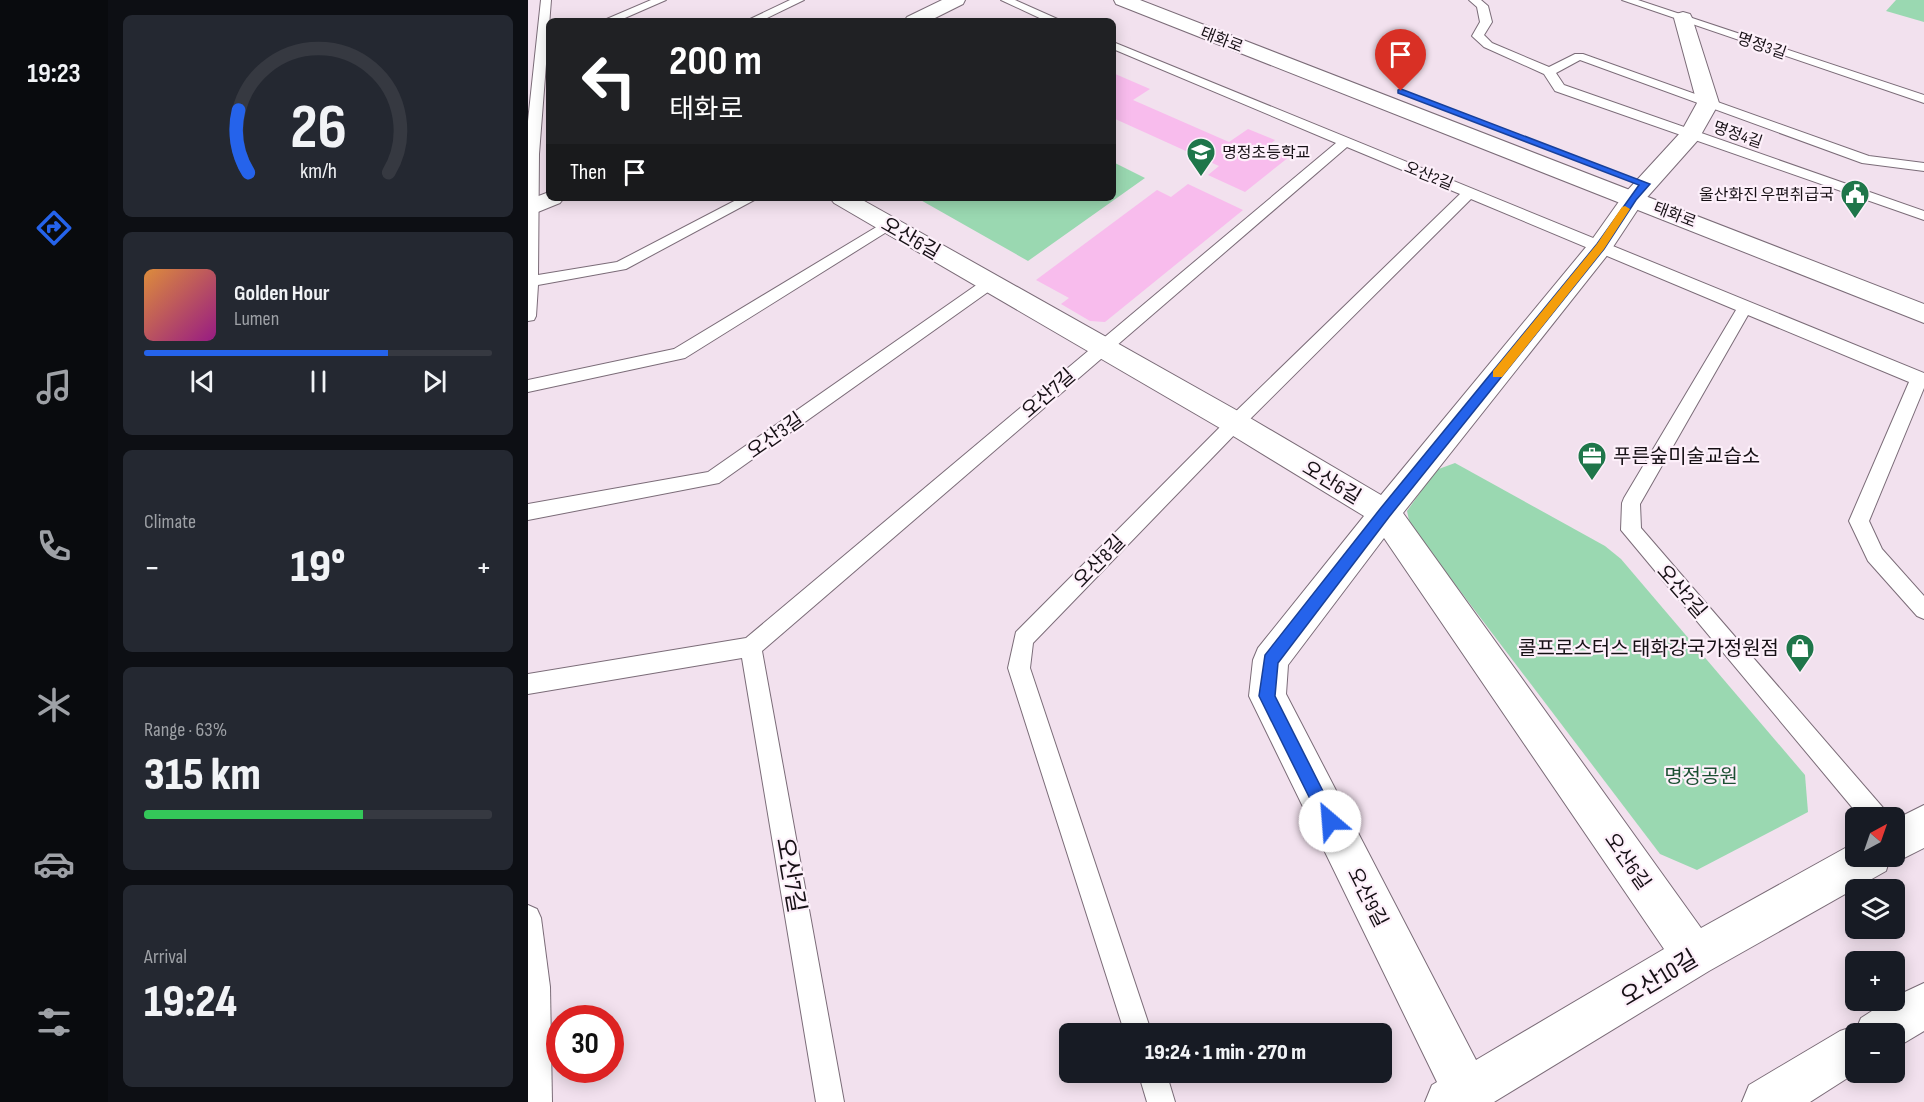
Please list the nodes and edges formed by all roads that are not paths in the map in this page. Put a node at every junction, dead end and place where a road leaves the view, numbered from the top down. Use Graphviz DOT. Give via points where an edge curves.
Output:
graph roads {
  1 [pos="546,0"];
  2 [pos="661,0"];
  3 [pos="799,0"];
  4 [pos="956,0"];
  5 [pos="1006,0"];
  6 [pos="1124,0"];
  7 [pos="1164,0"];
  8 [pos="1474,0"];
  9 [pos="1627,0"];
  10 [pos="616,18"];
  11 [pos="759,18"];
  12 [pos="920,18"];
  13 [pos="1049,18"];
  14 [pos="1683,18"];
  15 [pos="539,39"];
  16 [pos="1116,46"];
  17 [pos="1549,72"];
  18 [pos="542,96"];
  19 [pos="1924,99"];
  20 [pos="1708,103"];
  21 [pos="1690,135"];
  22 [pos="1346,141"];
  23 [pos="1924,167"];
  24 [pos="1639,191"];
  25 [pos="1470,192"];
  26 [pos="546,201"];
  27 [pos="745,201"];
  28 [pos="847,201"];
  29 [pos="529,209"];
  30 [pos="1924,216"];
  31 [pos="888,225"];
  32 [pos="1808,246"];
  33 [pos="1600,247"];
  34 [pos="532,281"];
  35 [pos="990,283"];
  36 [pos="1746,306"];
  37 [pos="1924,314"];
  38 [pos="528,316"];
  39 [pos="1102,346"];
  40 [pos="1922,380"];
  41 [pos="528,386"];
  42 [pos="1235,423"];
  43 [pos="528,512"];
  44 [pos="1385,513"];
  45 [pos="1924,610"];
  46 [pos="751,647"];
  47 [pos="528,684"];
  48 [pos="1867,807"];
  49 [pos="1845,866"];
  50 [pos="528,918"];
  51 [pos="1694,956"];
  52 [pos="1924,1005"];
  53 [pos="1135,1023"];
  54 [pos="1895,1023"];
  55 [pos="1845,1054"];
  56 [pos="1155,1083"];
  57 [pos="1458,1097"];
  58 [pos="538,1102"];
  59 [pos="830,1102"];
  60 [pos="1161,1102"];
  61 [pos="1766,1102"];
  1 -- 15 [label="lane"];
  2 -- 10 [label="lane"];
  3 -- 11 [label="lane"];
  4 -- 12 [label="main road"];
  5 -- 13 [label="lane"];
  6 -- 24 [label="main road, 태화로"];
  7 -- 24 [label="main road, 태화로"];
  8 -- 17 [label="lane" via="1482,6 1486,22 1478,36 1488,45"];
  9 -- 14 [label="lane, 명정3길"];
  14 -- 19 [label="lane, 명정3길"];
  14 -- 20 [label="main road"];
  15 -- 18 [label="lane"];
  16 -- 22 [label="lane, 오산2길"];
  17 -- 20 [label="lane" via="1579,56"];
  17 -- 21 [label="lane, 명정4길" via="1559,88"];
  18 -- 29 [label="lane"];
  20 -- 21 [label="main road"];
  20 -- 23 [label="lane" via="1867,160"];
  21 -- 24 [label="main road"];
  21 -- 30 [label="lane, 명정4길"];
  22 -- 25 [label="lane, 오산2길"];
  22 -- 39 [label="lane, 오산7길"];
  24 -- 32 [label="main road, 태화로"];
  24 -- 33 [label="main road, 오산9길"];
  24 -- 37 [label="main road, 태화로"];
  25 -- 33 [label="lane, 오산2길"];
  25 -- 42 [label="lane, 오산8길"];
  26 -- 29 [label="main road"];
  27 -- 34 [label="lane" via="621,266"];
  28 -- 31 [label="main road, 오산6길"];
  29 -- 34 [label="lane"];
  31 -- 35 [label="main road, 오산6길"];
  31 -- 41 [label="lane" via="679,354"];
  33 -- 36 [label="lane, 오산2길"];
  33 -- 44 [label="main road, 오산9길"];
  34 -- 38 [label="lane"];
  35 -- 39 [label="main road, 오산6길"];
  35 -- 43 [label="lane, 오산3길" via="713,478"];
  36 -- 40 [label="lane, 오산2길"];
  36 -- 48 [label="lane, 오산2길" via="1631,503 1631,530"];
  39 -- 42 [label="main road, 오산6길"];
  39 -- 46 [label="lane, 오산7길"];
  40 -- 45 [label="lane, 오산2길" via="1859,521 1875,555"];
  42 -- 44 [label="main road, 오산6길"];
  42 -- 53 [label="lane, 오산8길" via="1023,639 1019,668"];
  44 -- 51 [label="main road, 오산6길"];
  44 -- 57 [label="main road, 오산9길" via="1271,660 1267,696"];
  46 -- 47 [label="lane"];
  46 -- 59 [label="lane, 오산7길"];
  49 -- 51 [label="main road, 오산10길"];
  50 -- 58 [label="lane" via="537,987"];
  51 -- 57 [label="main road, 오산10길"];
  52 -- 54 [label="main road"];
  55 -- 61 [label="main road"];
  56 -- 60 [label="lane"];
}
